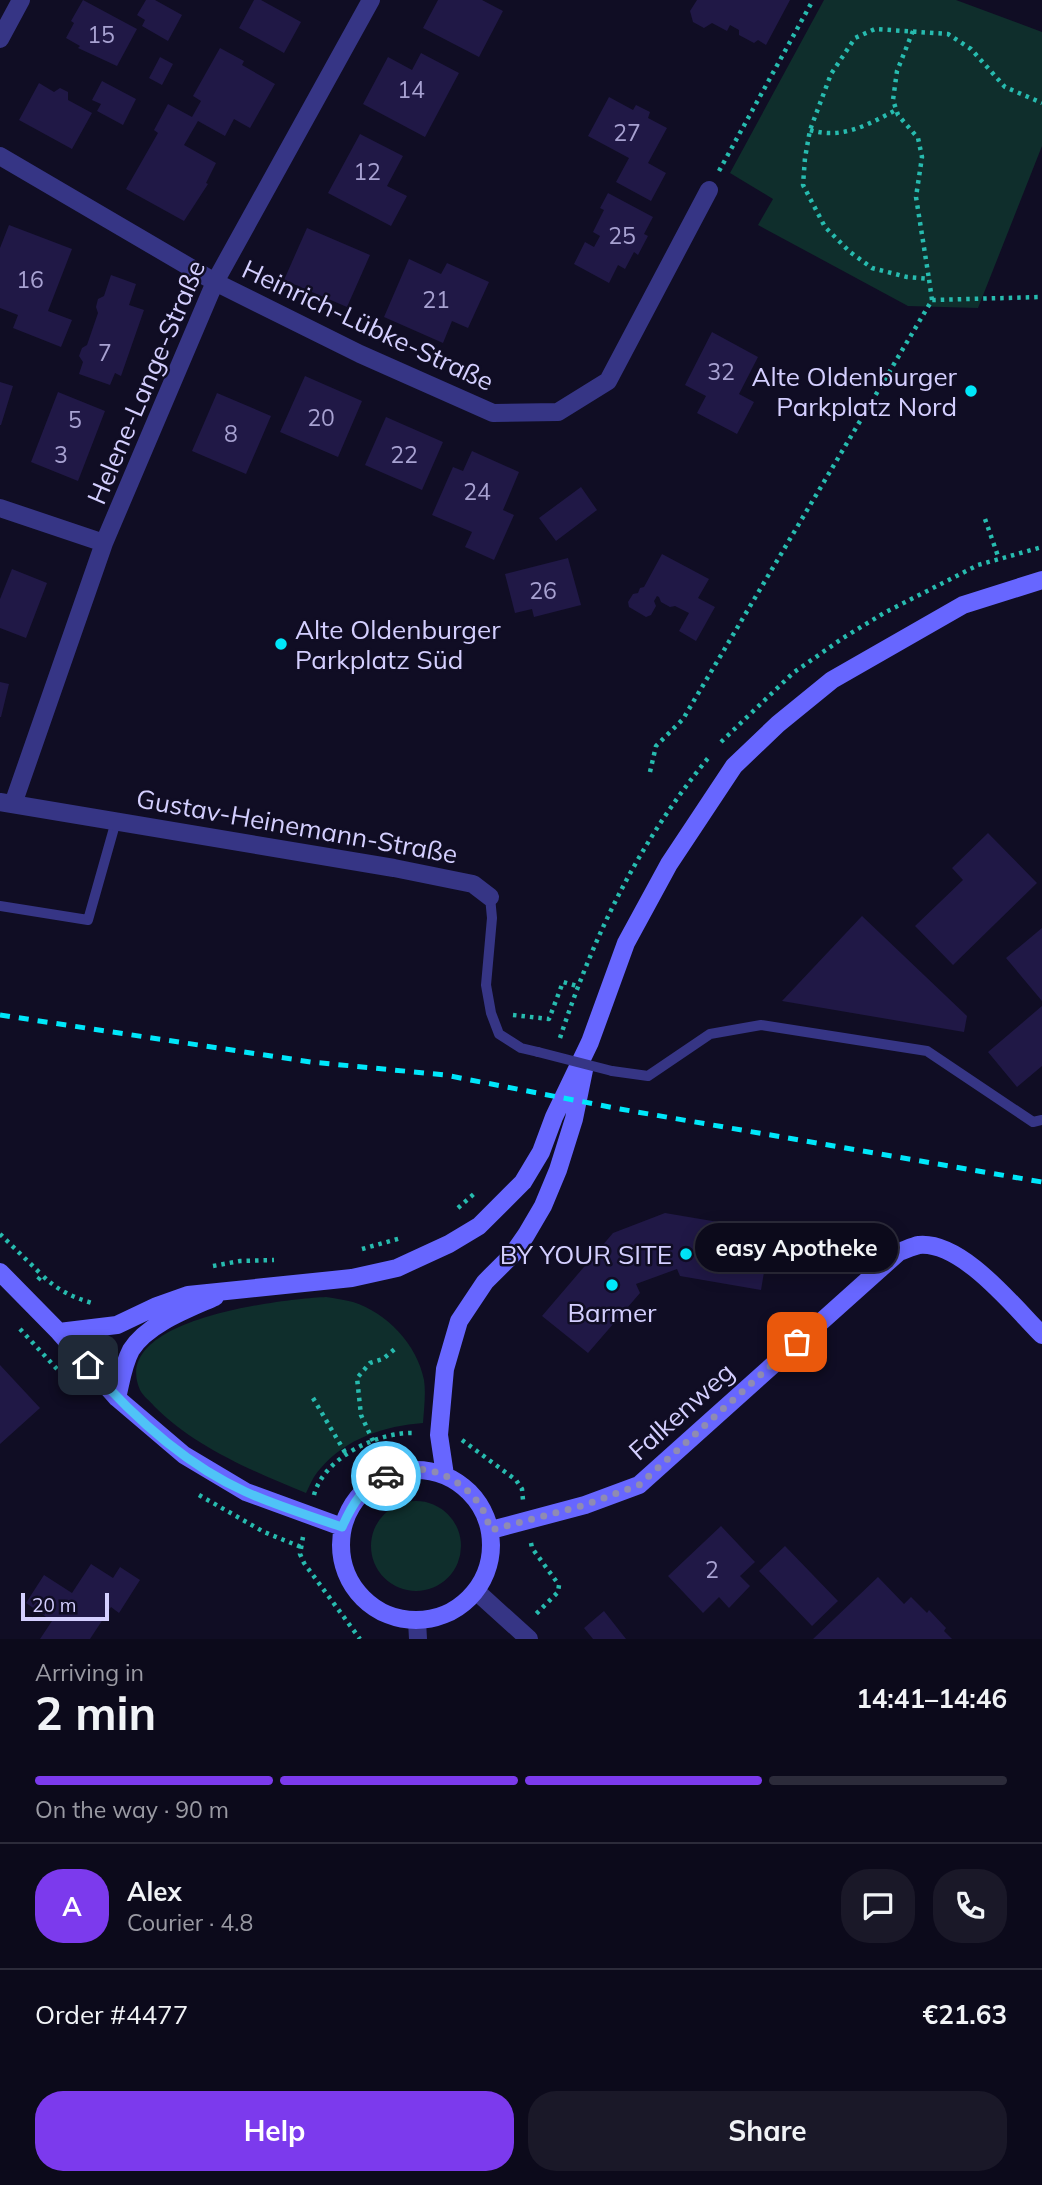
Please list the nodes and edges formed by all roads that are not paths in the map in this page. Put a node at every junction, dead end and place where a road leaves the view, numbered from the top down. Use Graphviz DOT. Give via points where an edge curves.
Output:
graph roads {
  1 [pos="21,0"];
  2 [pos="371,0"];
  3 [pos="0,39"];
  4 [pos="0,156"];
  5 [pos="709,190"];
  6 [pos="215,282"];
  7 [pos="0,508"];
  8 [pos="104,544"];
  9 [pos="1042,580"];
  10 [pos="6,803"];
  11 [pos="116,821"];
  12 [pos="490,897"];
  13 [pos="0,906"];
  14 [pos="590,1042"];
  15 [pos="1042,1120"];
  16 [pos="0,1272"];
  17 [pos="231,1290"];
  18 [pos="59,1332"];
  19 [pos="1042,1335"];
  20 [pos="117,1398"];
  21 [pos="445,1475"];
  22 [pos="342,1527"];
  23 [pos="491,1530"];
  24 [pos="476,1591"];
  25 [pos="418,1630"];
  26 [pos="529,1639"];
  1 -- 3 [label="street"];
  2 -- 6 [label="street, Helene-Lange-Straße"];
  4 -- 6 [label="street, Heinrich-Lübke-Straße"];
  5 -- 6 [label="street, Heinrich-Lübke-Straße" via="608,381 558,412 494,413 360,354"];
  6 -- 8 [label="street, Helene-Lange-Straße"];
  7 -- 8 [label="street"];
  8 -- 10 [label="street, Helene-Lange-Straße"];
  9 -- 14 [label="main road" via="963,606 832,680 734,766 669,864 626,943"];
  10 -- 11 [label="street, Gustav-Heinemann-Straße"];
  11 -- 12 [label="street, Gustav-Heinemann-Straße" via="473,884"];
  11 -- 13 [label="lane" via="88,920"];
  12 -- 15 [label="lane, Gustav-Heinemann-Straße, bridge" via="486,985 491,1013 499,1034 521,1048 648,1076 710,1034 761,1025 927,1051 1033,1122"];
  14 -- 17 [label="main road" via="541,1153 523,1182 479,1226 397,1268 352,1278"];
  14 -- 21 [label="main road" via="574,1119 543,1206 512,1255 485,1282 459,1321 444,1369 439,1435"];
  16 -- 18 [label="main road"];
  17 -- 18 [label="main road" via="188,1295 117,1325"];
  17 -- 20 [label="main road" via="149,1332 125,1363"];
  18 -- 20 [label="main road"];
  19 -- 23 [label="main road, Falkenweg" via="972,1265 946,1249 920,1245 899,1252 639,1485"];
  20 -- 22 [label="main road" via="184,1455 224,1480"];
  21 -- 22 [label="main road" via="419,1469 394,1472 371,1484 353,1503"];
  21 -- 23 [label="main road" via="466,1488 482,1507"];
  22 -- 25 [label="main road" via="340,1550 345,1572 357,1592 374,1608"];
  23 -- 24 [label="main road" via="487,1573"];
  24 -- 25 [label="main road" via="460,1607"];
  24 -- 26 [label="street"];
}
